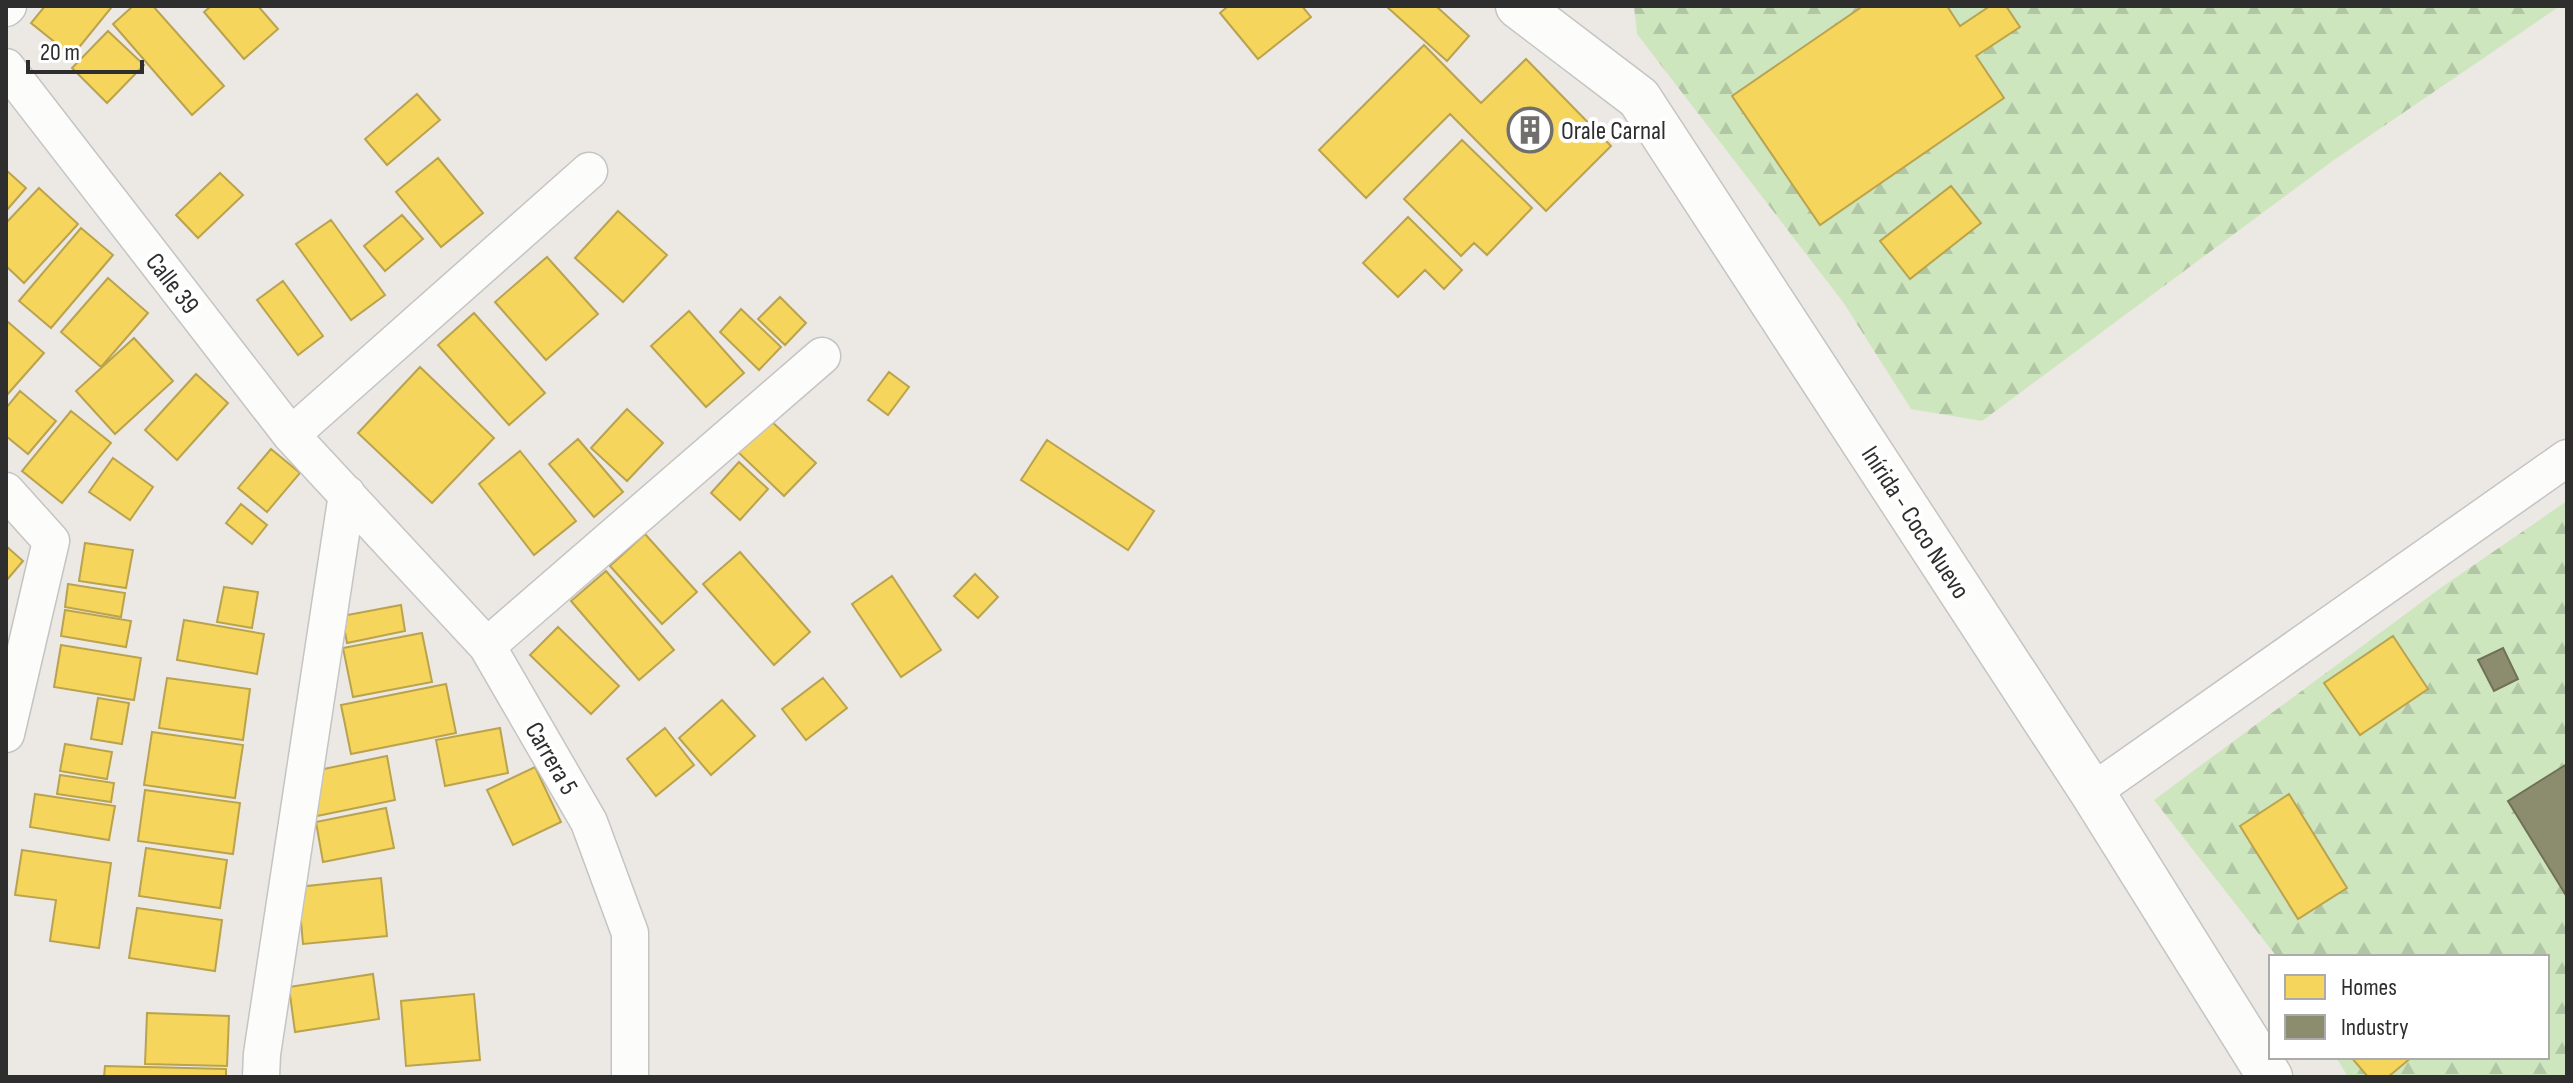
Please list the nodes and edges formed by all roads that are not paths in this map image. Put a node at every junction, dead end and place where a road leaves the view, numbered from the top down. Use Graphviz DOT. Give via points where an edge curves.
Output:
graph roads {
  1 [pos="1518,6"];
  2 [pos="6,67"];
  3 [pos="589,171"];
  4 [pos="822,356"];
  5 [pos="291,435"];
  6 [pos="2567,458"];
  7 [pos="6,491"];
  8 [pos="347,494"];
  9 [pos="487,646"];
  10 [pos="6,734"];
  11 [pos="2092,792"];
  12 [pos="261,1077"];
  13 [pos="630,1077"];
  14 [pos="2270,1077"];
  1 -- 11 [label="street, Inírida - Coco Nuevo" via="1639,98"];
  2 -- 5 [label="street, Calle 39"];
  3 -- 5 [label="street"];
  4 -- 9 [label="street"];
  5 -- 8 [label="street, Calle 39"];
  6 -- 11 [label="street"];
  7 -- 10 [label="street" via="51,541"];
  8 -- 9 [label="street, Carrera 5"];
  8 -- 12 [label="street"];
  9 -- 13 [label="street, Carrera 5" via="589,822 630,933"];
  11 -- 14 [label="street, Inírida - Coco Nuevo"];
}
